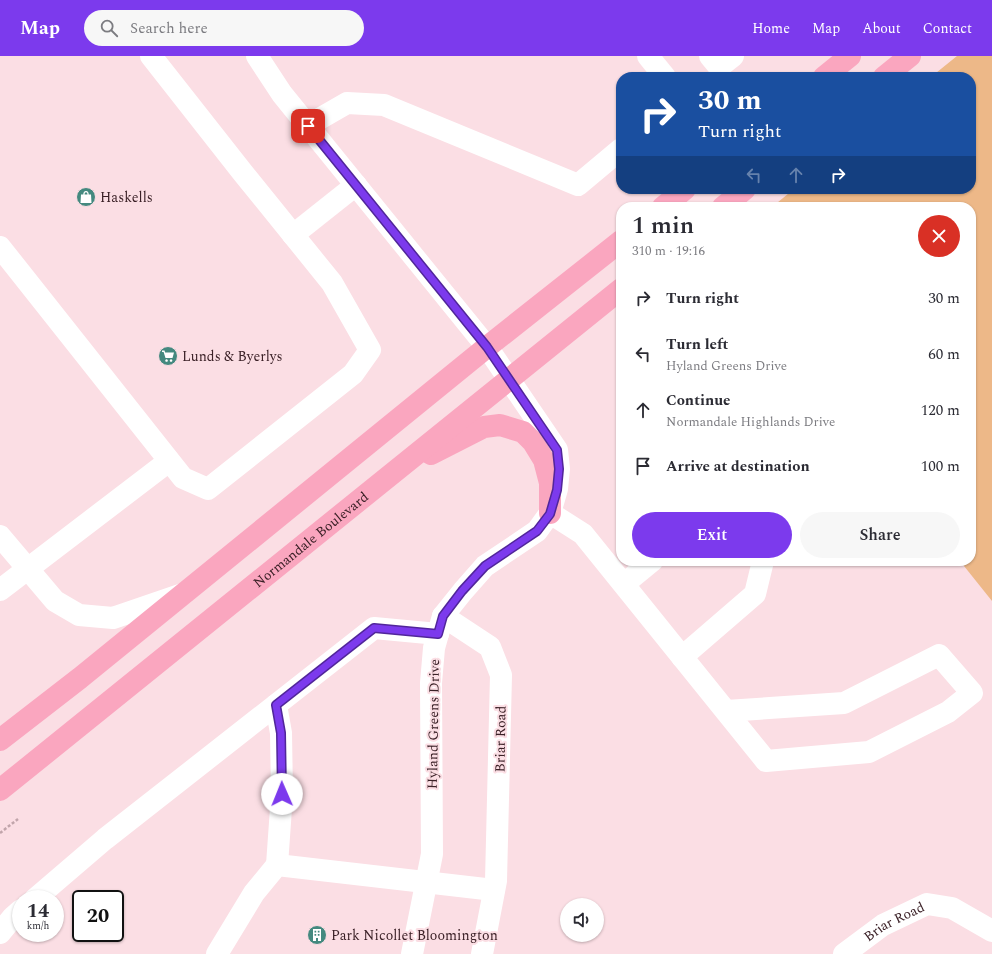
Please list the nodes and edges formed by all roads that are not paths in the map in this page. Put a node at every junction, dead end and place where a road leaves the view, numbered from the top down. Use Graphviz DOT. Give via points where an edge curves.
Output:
graph roads {
  1 [pos="151,56"];
  2 [pos="256,56"];
  3 [pos="648,56"];
  4 [pos="850,56"];
  5 [pos="910,56"];
  6 [pos="662,72"];
  7 [pos="830,72"];
  8 [pos="890,72"];
  9 [pos="308,126"];
  10 [pos="616,153"];
  11 [pos="356,185"];
  12 [pos="679,194"];
  13 [pos="739,194"];
  14 [pos="669,202"];
  15 [pos="729,202"];
  16 [pos="293,235"];
  17 [pos="616,245"];
  18 [pos="0,247"];
  19 [pos="616,293"];
  20 [pos="487,347"];
  21 [pos="509,379"];
  22 [pos="169,460"];
  23 [pos="398,469"];
  24 [pos="550,514"];
  25 [pos="0,536"];
  26 [pos="646,566"];
  27 [pos="762,566"];
  28 [pos="27,569"];
  29 [pos="624,584"];
  30 [pos="0,590"];
  31 [pos="186,592"];
  32 [pos="441,625"];
  33 [pos="682,657"];
  34 [pos="276,705"];
  35 [pos="726,711"];
  36 [pos="0,740"];
  37 [pos="0,790"];
  38 [pos="277,865"];
  39 [pos="426,882"];
  40 [pos="46,890"];
  41 [pos="494,890"];
  42 [pos="12,918"];
  43 [pos="992,931"];
  44 [pos="0,933"];
  45 [pos="217,954"];
  46 [pos="412,954"];
  47 [pos="482,954"];
  48 [pos="844,954"];
  1 -- 16 [label="street"];
  2 -- 9 [label="street, Hyland Greens Drive"];
  3 -- 6 [label="street"];
  4 -- 7 [label="main road"];
  5 -- 8 [label="main road"];
  9 -- 10 [label="street" via="347,103 384,105 578,185"];
  9 -- 11 [label="street, Hyland Greens Drive"];
  11 -- 16 [label="street"];
  11 -- 20 [label="street, Hyland Greens Drive"];
  12 -- 14 [label="main road"];
  13 -- 15 [label="main road"];
  16 -- 22 [label="street" via="332,283 370,350 353,374 208,489 182,478"];
  17 -- 20 [label="main road"];
  18 -- 22 [label="street"];
  19 -- 21 [label="main road, Normandale Boulevard"];
  20 -- 21 [label="street, Hyland Greens Drive"];
  20 -- 31 [label="main road"];
  21 -- 23 [label="main road, Normandale Boulevard"];
  21 -- 24 [label="street, Hyland Greens Drive" via="557,450 557,490"];
  22 -- 28 [label="street"];
  23 -- 24 [label="main road" via="484,427 500,425 512,428 523,432 544,460 550,483"];
  23 -- 37 [label="main road, Normandale Boulevard"];
  24 -- 29 [label="street" via="583,534"];
  24 -- 32 [label="street, Hyland Greens Drive" via="537,531 485,566 462,591"];
  25 -- 28 [label="street"];
  26 -- 29 [label="street"];
  27 -- 33 [label="street" via="755,594"];
  28 -- 30 [label="street"];
  28 -- 31 [label="street" via="55,601 79,615 114,618"];
  29 -- 33 [label="street"];
  31 -- 36 [label="main road"];
  32 -- 34 [label="street" via="374,628"];
  32 -- 39 [label="street, Hyland Greens Drive" via="434,648 431,682 432,854"];
  32 -- 41 [label="street, Briar Road" via="490,647 501,674"];
  33 -- 35 [label="street"];
  34 -- 38 [label="street" via="281,733 282,794"];
  34 -- 40 [label="street" via="105,839"];
  35 -- 35 [label="street" via="766,761 869,752 948,712 972,693 939,655 844,703"];
  38 -- 39 [label="street"];
  38 -- 45 [label="street" via="254,893"];
  39 -- 41 [label="street"];
  39 -- 46 [label="street, Hyland Greens Drive"];
  41 -- 47 [label="street, Briar Road"];
  42 -- 44 [label="street"];
  43 -- 48 [label="street, Briar Road" via="952,908 927,904 883,925"];
}
